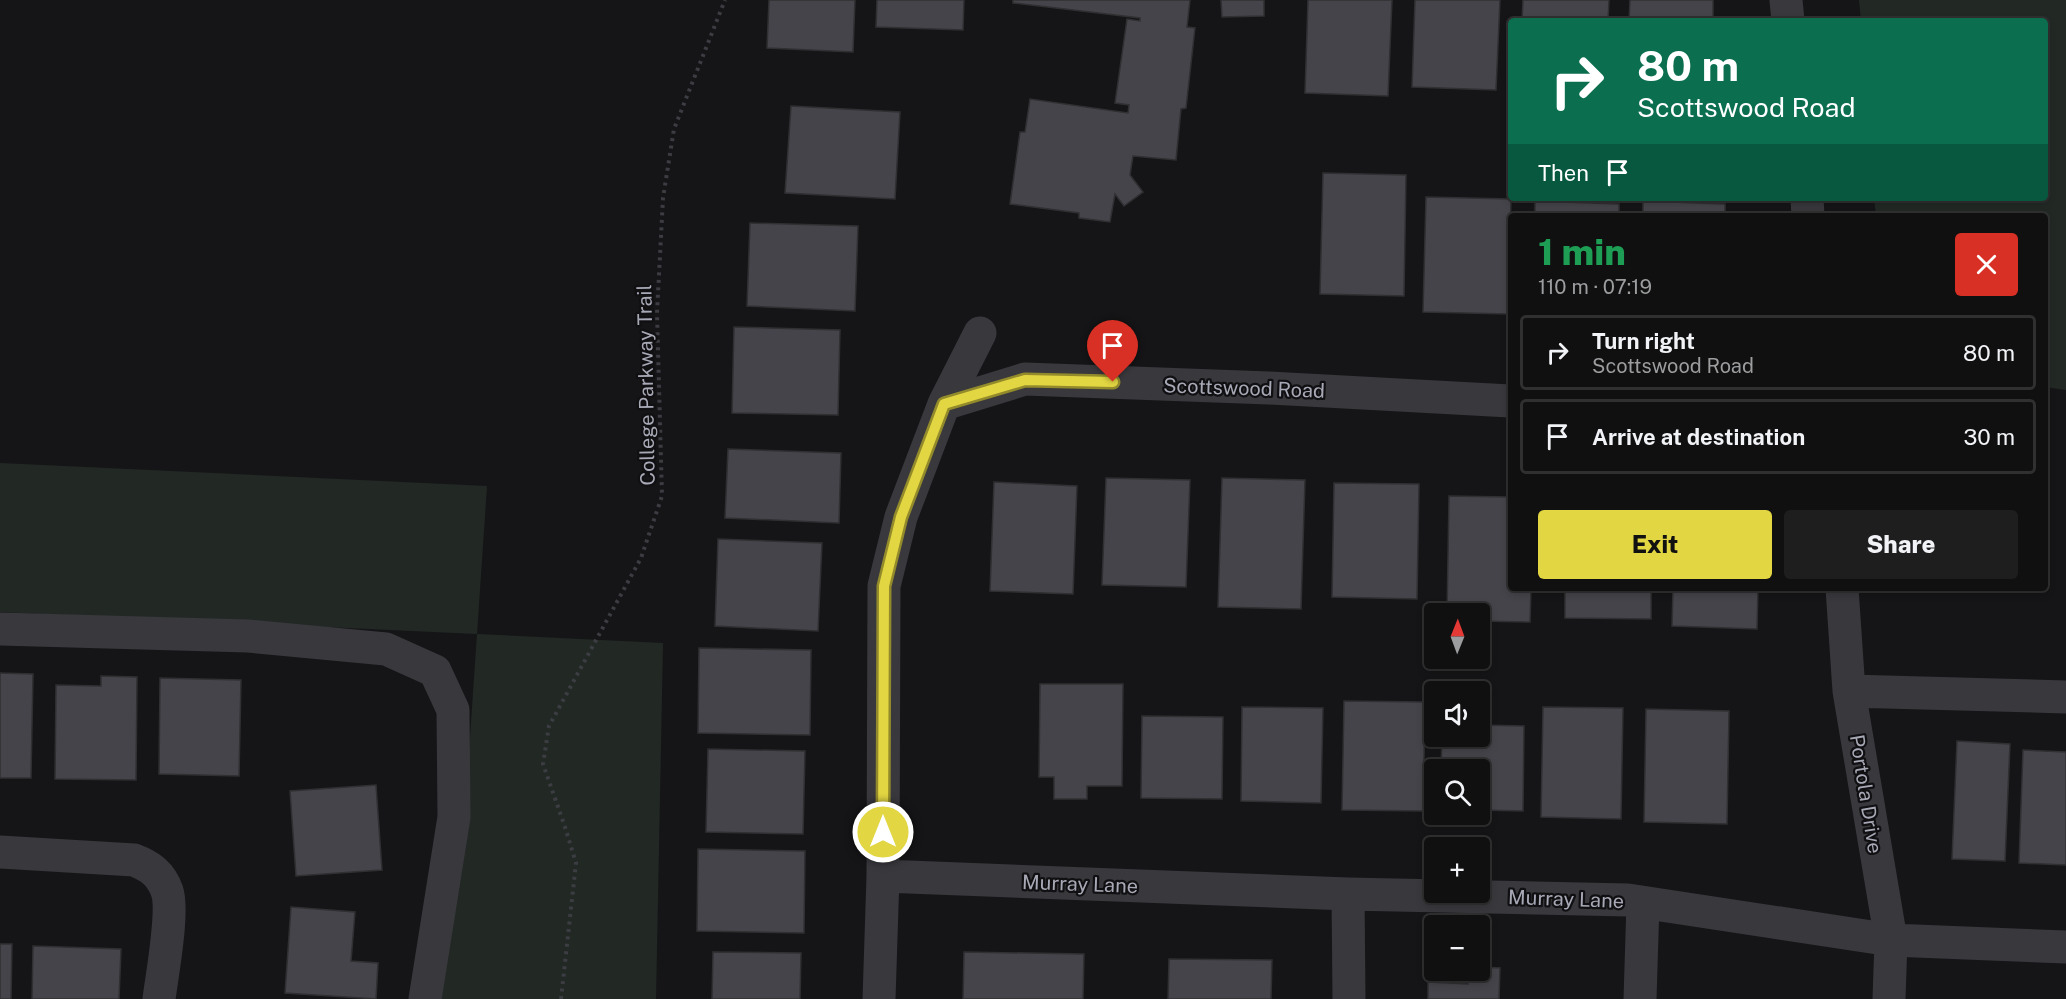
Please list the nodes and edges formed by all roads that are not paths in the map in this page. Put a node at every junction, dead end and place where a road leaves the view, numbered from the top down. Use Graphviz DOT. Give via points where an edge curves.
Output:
graph roads {
  1 [pos="1785,0"];
  2 [pos="1788,18"];
  3 [pos="980,333"];
  4 [pos="1508,401"];
  5 [pos="944,404"];
  6 [pos="1842,591"];
  7 [pos="0,629"];
  8 [pos="1849,691"];
  9 [pos="2066,697"];
  10 [pos="0,852"];
  11 [pos="883,876"];
  12 [pos="1348,894"];
  13 [pos="1643,903"];
  14 [pos="1891,940"];
  15 [pos="2066,946"];
  16 [pos="159,999"];
  17 [pos="425,999"];
  18 [pos="879,999"];
  19 [pos="1348,999"];
  20 [pos="1640,999"];
  21 [pos="1889,999"];
  1 -- 2 [label="street"];
  3 -- 5 [label="street"];
  4 -- 5 [label="street, Scottswood Road" via="1025,380"];
  5 -- 11 [label="street" via="901,517 884,586"];
  6 -- 8 [label="street, Portola Drive"];
  7 -- 17 [label="street" via="248,636 386,650 435,671 453,710 454,817"];
  8 -- 9 [label="street"];
  8 -- 14 [label="street, Portola Drive"];
  10 -- 16 [label="street" via="134,860 150,866 168,892"];
  11 -- 12 [label="street, Murray Lane"];
  11 -- 18 [label="street"];
  12 -- 13 [label="street, Murray Lane"];
  12 -- 19 [label="street"];
  13 -- 14 [label="street, Murray Lane"];
  13 -- 20 [label="street"];
  14 -- 15 [label="street, Murray Lane"];
  14 -- 21 [label="street, Portola Drive"];
}
